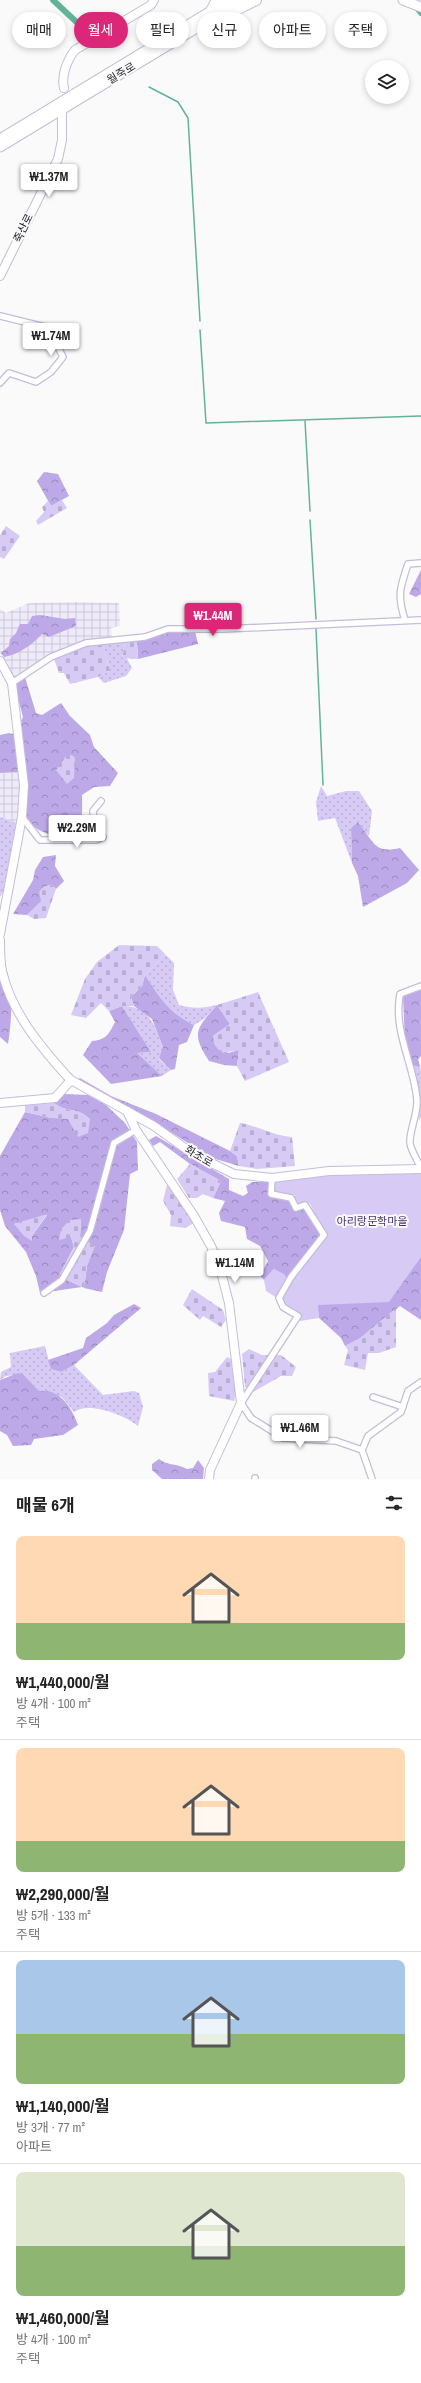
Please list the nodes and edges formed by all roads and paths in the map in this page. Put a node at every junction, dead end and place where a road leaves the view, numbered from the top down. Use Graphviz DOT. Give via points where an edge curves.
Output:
graph roads {
  1 [pos="154,0"];
  2 [pos="217,0"];
  3 [pos="243,0"];
  4 [pos="256,0"];
  5 [pos="403,0"];
  6 [pos="228,5"];
  7 [pos="421,7"];
  8 [pos="211,11"];
  9 [pos="64,88"];
  10 [pos="62,111"];
  11 [pos="0,138"];
  12 [pos="0,147"];
  13 [pos="0,276"];
  14 [pos="0,316"];
  15 [pos="0,383"];
  16 [pos="421,563"];
  17 [pos="405,620"];
  18 [pos="421,620"];
  19 [pos="0,661"];
  20 [pos="12,683"];
  21 [pos="101,801"];
  22 [pos="22,817"];
  23 [pos="0,934"];
  24 [pos="0,940"];
  25 [pos="421,986"];
  26 [pos="71,1080"];
  27 [pos="0,1103"];
  28 [pos="127,1111"];
  29 [pos="136,1130"];
  30 [pos="421,1168"];
  31 [pos="272,1178"];
  32 [pos="44,1293"];
  33 [pos="421,1382"];
  34 [pos="373,1397"];
  35 [pos="241,1403"];
  36 [pos="403,1407"];
  37 [pos="362,1450"];
  38 [pos="209,1479"];
  39 [pos="372,1479"];
  1 -- 9 [label="street" via="151,5 75,50 69,58 62,82"];
  2 -- 8 [label="highway"];
  3 -- 6 [label="main road, 월죽로"];
  4 -- 6 [label="highway" via="236,10"];
  5 -- 7 [label="main road"];
  6 -- 8 [label="main road, 월죽로"];
  6 -- 12 [label="main road, 월죽로"];
  8 -- 11 [label="main road, 월죽로"];
  10 -- 13 [label="street, 죽산로" via="62,140 58,159"];
  14 -- 15 [label="street" via="45,327 63,357 51,372 36,382 9,374"];
  16 -- 17 [label="street" via="408,564 400,586 399,596"];
  17 -- 18 [label="street"];
  17 -- 20 [label="street" via="224,629 168,629 145,637 86,642 51,657"];
  19 -- 20 [label="street"];
  20 -- 22 [label="street" via="23,767"];
  21 -- 22 [label="street" via="93,810 94,823 103,836 96,840 40,840"];
  22 -- 23 [label="street"];
  24 -- 26 [label="street" via="1,970 13,1001 33,1034"];
  25 -- 30 [label="street" via="400,994 399,1002 404,1048 417,1101 410,1143"];
  26 -- 27 [label="street" via="55,1098"];
  26 -- 28 [label="street, 화초로"];
  28 -- 29 [label="street"];
  28 -- 31 [label="street, 화초로" via="222,1169 248,1177"];
  29 -- 32 [label="street" via="114,1143 90,1231 62,1280"];
  29 -- 35 [label="street" via="194,1216 220,1268 229,1303"];
  30 -- 31 [label="street, 화초로" via="329,1171"];
  31 -- 35 [label="street" via="271,1194 291,1198 296,1208 305,1205 324,1235 291,1277 279,1298 283,1306 298,1316"];
  33 -- 36 [label="street" via="408,1391"];
  34 -- 36 [label="street"];
  35 -- 37 [label="street" via="251,1418 283,1438 336,1441"];
  35 -- 38 [label="street" via="210,1470"];
  36 -- 37 [label="street" via="401,1412 368,1436"];
  37 -- 39 [label="street"];
}
